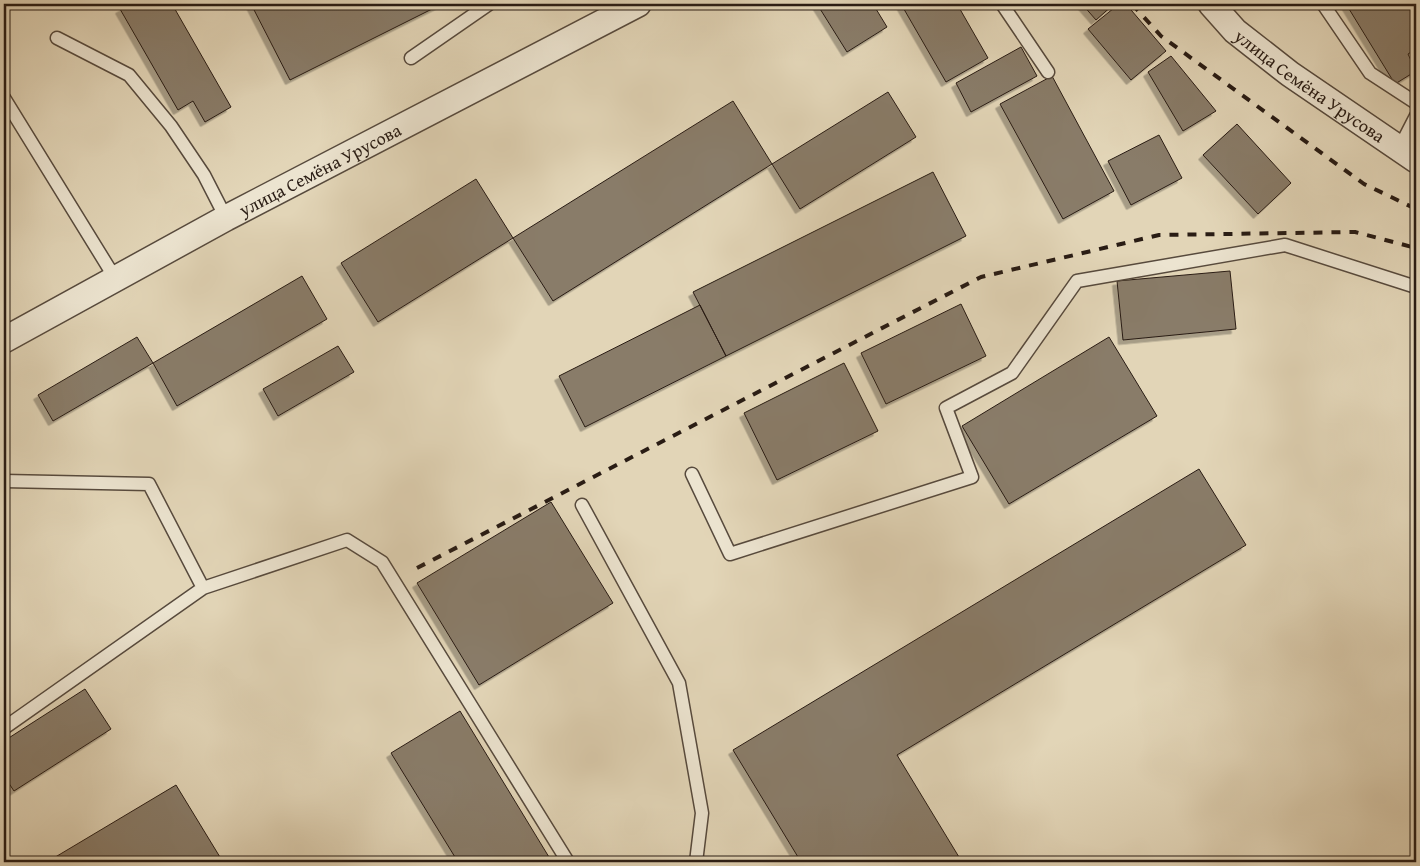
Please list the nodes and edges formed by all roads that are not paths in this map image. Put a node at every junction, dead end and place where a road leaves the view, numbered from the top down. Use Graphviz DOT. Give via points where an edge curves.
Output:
graph roads {
  1 [pos="488,4"];
  2 [pos="638,4"];
  3 [pos="1002,4"];
  4 [pos="1211,4"];
  5 [pos="1322,4"];
  6 [pos="57,38"];
  7 [pos="411,58"];
  8 [pos="1048,72"];
  9 [pos="4,98"];
  10 [pos="1416,103"];
  11 [pos="1416,116"];
  12 [pos="1407,154"];
  13 [pos="226,218"];
  14 [pos="115,278"];
  15 [pos="1416,287"];
  16 [pos="4,340"];
  17 [pos="692,474"];
  18 [pos="4,481"];
  19 [pos="582,505"];
  20 [pos="203,588"];
  21 [pos="4,728"];
  22 [pos="568,862"];
  23 [pos="696,862"];
  1 -- 7 [label="lane"];
  2 -- 13 [label="street, улица Семёна Урусова"];
  3 -- 8 [label="lane"];
  4 -- 12 [label="street, улица Семёна Урусова" via="1235,31 1290,74"];
  5 -- 10 [label="lane" via="1370,73"];
  6 -- 13 [label="lane" via="129,75 172,126 204,175"];
  9 -- 14 [label="lane"];
  11 -- 12 [label="lane"];
  13 -- 14 [label="street, улица Семёна Урусова"];
  14 -- 16 [label="street, улица Семёна Урусова"];
  15 -- 17 [label="lane" via="1285,245 1077,281 1012,373 946,408 972,476 730,554"];
  18 -- 20 [label="lane" via="149,484"];
  19 -- 23 [label="lane" via="679,683 702,813"];
  20 -- 21 [label="lane"];
  20 -- 22 [label="lane" via="347,540 382,562"];
}
